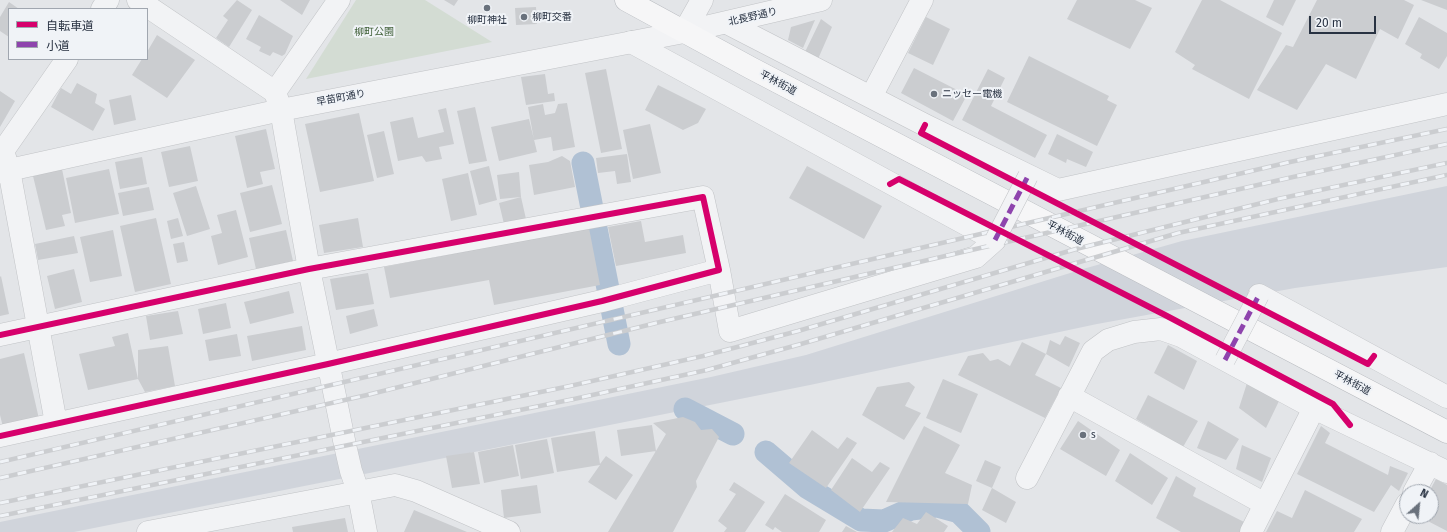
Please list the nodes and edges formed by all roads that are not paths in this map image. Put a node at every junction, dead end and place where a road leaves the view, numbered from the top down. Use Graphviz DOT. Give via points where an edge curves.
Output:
graph roads {
  1 [pos="138,0"];
  2 [pos="339,0"];
  3 [pos="626,0"];
  4 [pos="702,0"];
  5 [pos="821,0"];
  6 [pos="922,0"];
  7 [pos="727,23"];
  8 [pos="684,32"];
  9 [pos="631,42"];
  10 [pos="66,60"];
  11 [pos="871,97"];
  12 [pos="278,101"];
  13 [pos="1447,104"];
  14 [pos="3,160"];
  15 [pos="1028,176"];
  16 [pos="994,240"];
  17 [pos="309,268"];
  18 [pos="719,270"];
  19 [pos="1259,295"];
  20 [pos="39,328"];
  21 [pos="0,335"];
  22 [pos="1225,360"];
  23 [pos="328,364"];
  24 [pos="1069,396"];
  25 [pos="1447,397"];
  26 [pos="1314,408"];
  27 [pos="56,423"];
  28 [pos="1447,432"];
  29 [pos="0,436"];
  30 [pos="1439,467"];
  31 [pos="1027,478"];
  32 [pos="1422,484"];
  33 [pos="358,490"];
  34 [pos="1265,504"];
  35 [pos="1399,519"];
  36 [pos="148,532"];
  37 [pos="366,532"];
  38 [pos="509,532"];
  39 [pos="1250,532"];
  40 [pos="1392,532"];
  1 -- 12 [label="street"];
  2 -- 12 [label="street"];
  3 -- 8 [label="highway, 平林街道"];
  4 -- 8 [label="street"];
  5 -- 7 [label="street, 北長野通り"];
  6 -- 11 [label="street"];
  7 -- 8 [label="street, 北長野通り"];
  7 -- 11 [label="street"];
  8 -- 9 [label="street, 早苗町通り"];
  8 -- 28 [label="highway, 平林街道"];
  9 -- 12 [label="street, 早苗町通り"];
  9 -- 16 [label="street"];
  10 -- 14 [label="street"];
  11 -- 15 [label="street"];
  12 -- 14 [label="street, 早苗町通り"];
  12 -- 17 [label="street"];
  13 -- 15 [label="street" via="1058,190"];
  14 -- 20 [label="street"];
  15 -- 16 [label="street, bridge"];
  16 -- 18 [label="street" via="976,257 730,331"];
  17 -- 18 [label="street" via="703,197"];
  17 -- 20 [label="street"];
  17 -- 23 [label="street"];
  18 -- 23 [label="street" via="610,299"];
  19 -- 22 [label="street, bridge"];
  19 -- 25 [label="street"];
  20 -- 21 [label="street"];
  20 -- 27 [label="street"];
  22 -- 24 [label="street" via="1181,336 1161,329 1134,332 1108,340 1093,352"];
  22 -- 26 [label="street"];
  23 -- 27 [label="street"];
  23 -- 33 [label="street" via="349,464"];
  24 -- 31 [label="street"];
  24 -- 34 [label="street"];
  26 -- 30 [label="street"];
  26 -- 34 [label="street"];
  27 -- 29 [label="street"];
  30 -- 32 [label="street"];
  33 -- 36 [label="street"];
  33 -- 37 [label="street"];
  33 -- 38 [label="street" via="395,485 416,491"];
  34 -- 39 [label="street"];
  35 -- 40 [label="street"];
}
